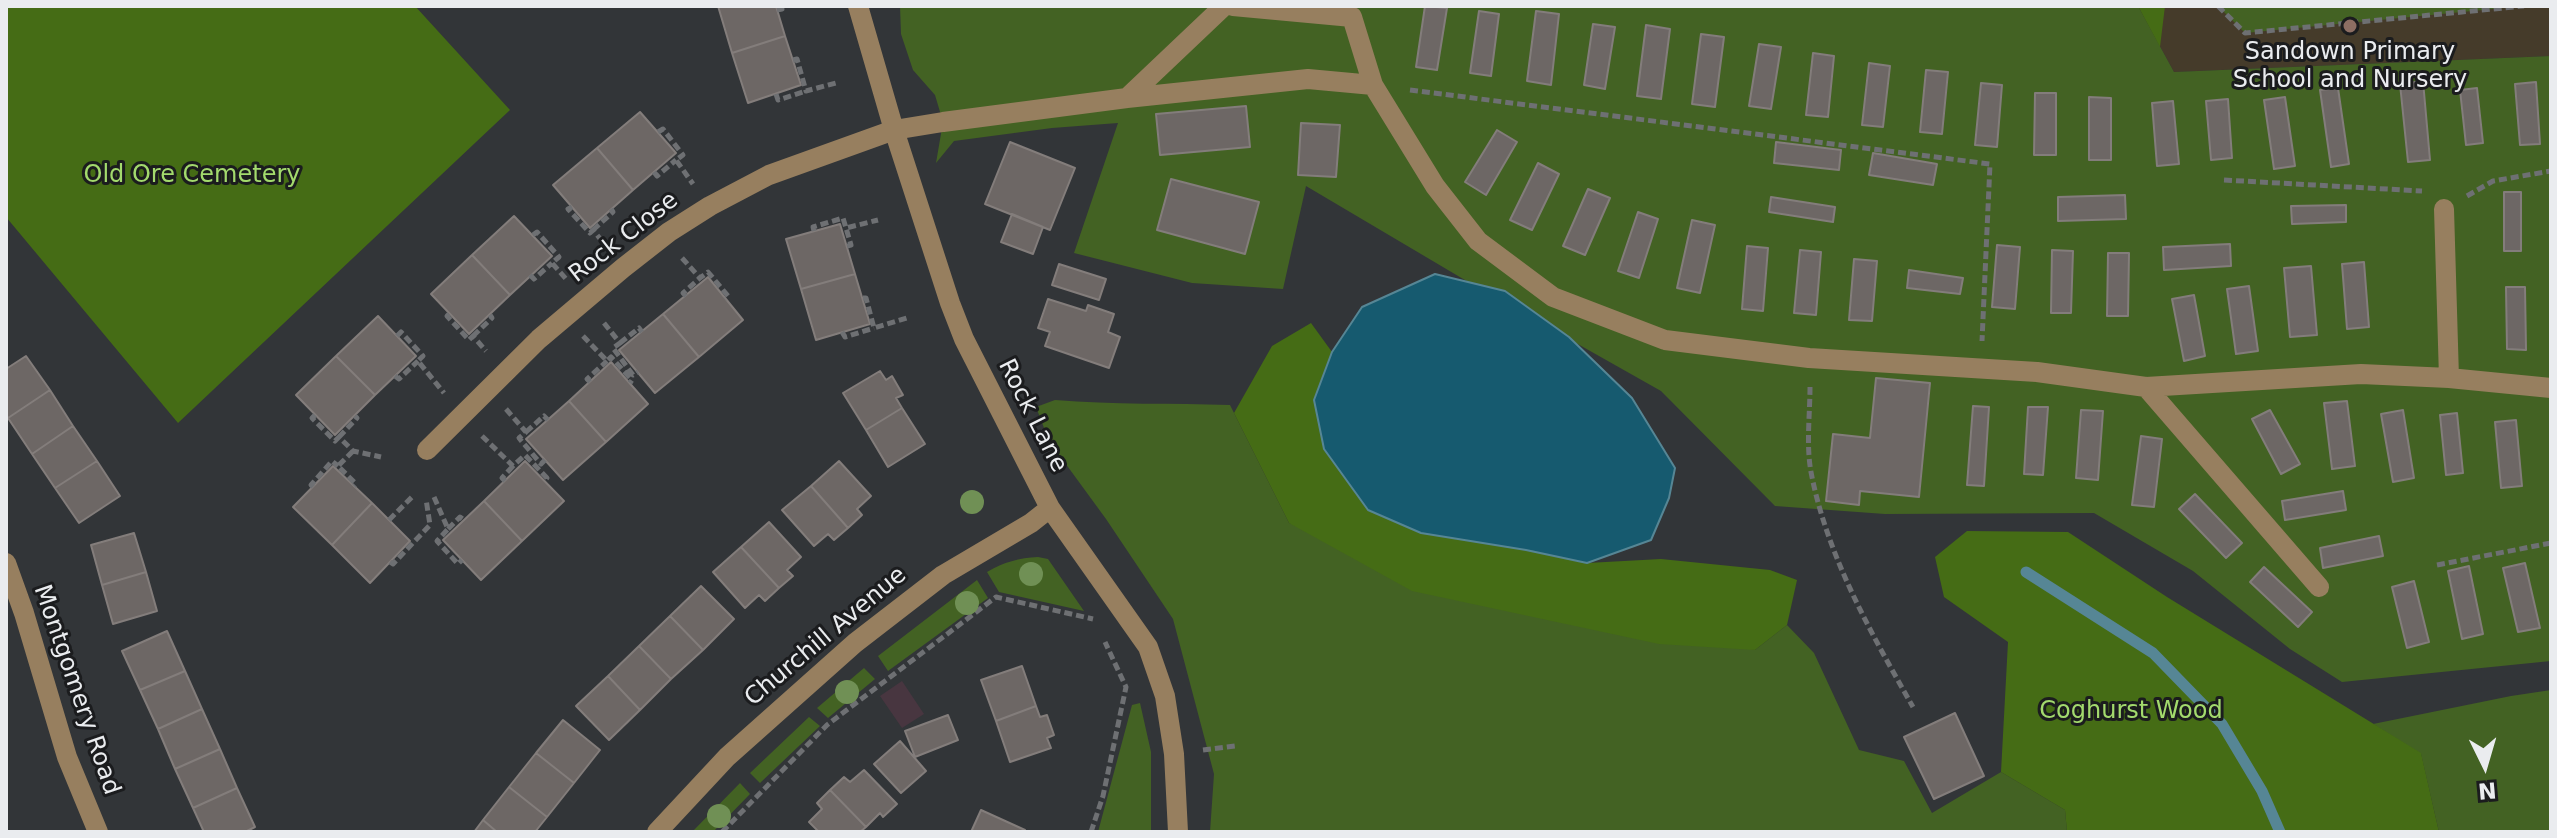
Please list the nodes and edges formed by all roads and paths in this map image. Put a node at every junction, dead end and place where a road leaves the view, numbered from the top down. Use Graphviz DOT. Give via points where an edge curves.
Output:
graph roads {
  1 [pos="858,6"];
  2 [pos="1224,6"];
  3 [pos="1233,6"];
  4 [pos="2218,6"];
  5 [pos="2524,6"];
  6 [pos="793,60"];
  7 [pos="836,83"];
  8 [pos="1373,85"];
  9 [pos="806,91"];
  10 [pos="776,94"];
  11 [pos="1127,98"];
  12 [pos="894,130"];
  13 [pos="658,132"];
  14 [pos="676,160"];
  15 [pos="2551,171"];
  16 [pos="654,172"];
  17 [pos="2224,180"];
  18 [pos="701,194"];
  19 [pos="572,207"];
  20 [pos="611,209"];
  21 [pos="2444,209"];
  22 [pos="878,220"];
  23 [pos="846,228"];
  24 [pos="593,230"];
  25 [pos="814,231"];
  26 [pos="533,235"];
  27 [pos="847,246"];
  28 [pos="673,248"];
  29 [pos="614,256"];
  30 [pos="552,263"];
  31 [pos="530,275"];
  32 [pos="700,278"];
  33 [pos="576,290"];
  34 [pos="686,296"];
  35 [pos="863,298"];
  36 [pos="725,299"];
  37 [pos="595,312"];
  38 [pos="449,314"];
  39 [pos="490,315"];
  40 [pos="910,317"];
  41 [pos="874,328"];
  42 [pos="577,329"];
  43 [pos="642,332"];
  44 [pos="842,332"];
  45 [pos="397,336"];
  46 [pos="473,336"];
  47 [pos="620,343"];
  48 [pos="1809,358"];
  49 [pos="418,361"];
  50 [pos="495,361"];
  51 [pos="607,361"];
  52 [pos="1981,369"];
  53 [pos="638,372"];
  54 [pos="395,376"];
  55 [pos="2449,378"];
  56 [pos="590,382"];
  57 [pos="630,383"];
  58 [pos="2146,387"];
  59 [pos="2551,388"];
  60 [pos="500,402"];
  61 [pos="452,403"];
  62 [pos="315,415"];
  63 [pos="355,416"];
  64 [pos="548,420"];
  65 [pos="474,428"];
  66 [pos="526,432"];
  67 [pos="339,437"];
  68 [pos="427,450"];
  69 [pos="353,451"];
  70 [pos="381,457"];
  71 [pos="545,460"];
  72 [pos="338,466"];
  73 [pos="513,466"];
  74 [pos="505,481"];
  75 [pos="544,481"];
  76 [pos="354,486"];
  77 [pos="313,487"];
  78 [pos="412,497"];
  79 [pos="434,497"];
  80 [pos="426,499"];
  81 [pos="1050,508"];
  82 [pos="389,520"];
  83 [pos="464,520"];
  84 [pos="448,529"];
  85 [pos="2551,543"];
  86 [pos="462,560"];
  87 [pos="390,562"];
  88 [pos="6,563"];
  89 [pos="2437,565"];
  90 [pos="2319,587"];
  91 [pos="1095,620"];
  92 [pos="1101,633"];
  93 [pos="1913,707"];
  94 [pos="98,832"];
  95 [pos="657,832"];
  96 [pos="722,832"];
  97 [pos="1091,832"];
  98 [pos="1178,832"];
  1 -- 12 [label="street, Rock Lane"];
  2 -- 11 [label="street"];
  3 -- 8 [label="street" via="1352,17"];
  4 -- 5 [label="path" via="2245,33"];
  6 -- 9 [label="path" via="797,59"];
  7 -- 9 [label="path"];
  8 -- 11 [label="street, Rock Close" via="1308,79"];
  8 -- 48 [label="street" via="1435,186 1478,241 1553,297 1665,340"];
  8 -- 52 [label="path" via="1990,164"];
  9 -- 10 [label="path" via="778,100"];
  11 -- 12 [label="street, Rock Close"];
  12 -- 68 [label="street, Rock Close" via="769,175 669,232 539,339"];
  12 -- 81 [label="street, Rock Lane" via="964,339"];
  13 -- 14 [label="path" via="663,129 683,155"];
  14 -- 16 [label="path" via="657,176"];
  14 -- 18 [label="path"];
  15 -- 21 [label="path" via="2493,181"];
  17 -- 21 [label="path" via="2424,191"];
  19 -- 24 [label="path" via="568,209 590,233"];
  20 -- 24 [label="path"];
  21 -- 55 [label="street"];
  22 -- 23 [label="path"];
  23 -- 25 [label="path" via="843,218 813,227"];
  23 -- 27 [label="path" via="851,245"];
  24 -- 29 [label="path"];
  26 -- 30 [label="path" via="537,232 559,257"];
  28 -- 32 [label="path"];
  30 -- 31 [label="path" via="534,279"];
  30 -- 33 [label="path"];
  32 -- 34 [label="path" via="683,293"];
  32 -- 36 [label="path" via="708,272 728,296"];
  35 -- 41 [label="path"];
  37 -- 47 [label="path"];
  38 -- 46 [label="path" via="469,340"];
  39 -- 46 [label="path"];
  40 -- 41 [label="path"];
  41 -- 44 [label="path" via="845,337"];
  42 -- 51 [label="path"];
  43 -- 47 [label="path" via="639,328"];
  45 -- 49 [label="path" via="401,332 423,356"];
  46 -- 50 [label="path"];
  47 -- 53 [label="path" via="613,348 633,375"];
  48 -- 52 [label="street"];
  48 -- 93 [label="path" via="1810,469 1826,533 1875,640"];
  49 -- 54 [label="path" via="399,379"];
  49 -- 61 [label="path"];
  51 -- 56 [label="path" via="587,379"];
  51 -- 57 [label="path" via="611,357"];
  52 -- 58 [label="street"];
  55 -- 58 [label="street" via="2361,374"];
  55 -- 59 [label="street"];
  58 -- 90 [label="street"];
  60 -- 66 [label="path"];
  62 -- 67 [label="path" via="312,418 335,441"];
  63 -- 67 [label="path"];
  64 -- 66 [label="path" via="544,416"];
  65 -- 73 [label="path"];
  66 -- 71 [label="path" via="519,438 541,464"];
  67 -- 69 [label="path"];
  69 -- 70 [label="path"];
  69 -- 72 [label="path"];
  72 -- 76 [label="path"];
  72 -- 77 [label="path" via="332,461"];
  73 -- 74 [label="path" via="502,478"];
  73 -- 75 [label="path" via="525,455 547,478"];
  78 -- 82 [label="path"];
  79 -- 84 [label="path"];
  80 -- 87 [label="path" via="430,525"];
  81 -- 95 [label="street, Churchill Avenue" via="943,575 855,643 727,757"];
  81 -- 98 [label="street, Rock Lane" via="1148,647 1165,696"];
  83 -- 84 [label="path" via="460,517"];
  84 -- 86 [label="path" via="437,541 458,564"];
  85 -- 89 [label="path"];
  88 -- 94 [label="street, Montgomery Road" via="67,757"];
  91 -- 96 [label="path" via="996,597 827,725"];
  92 -- 97 [label="path" via="1126,687"];
}
